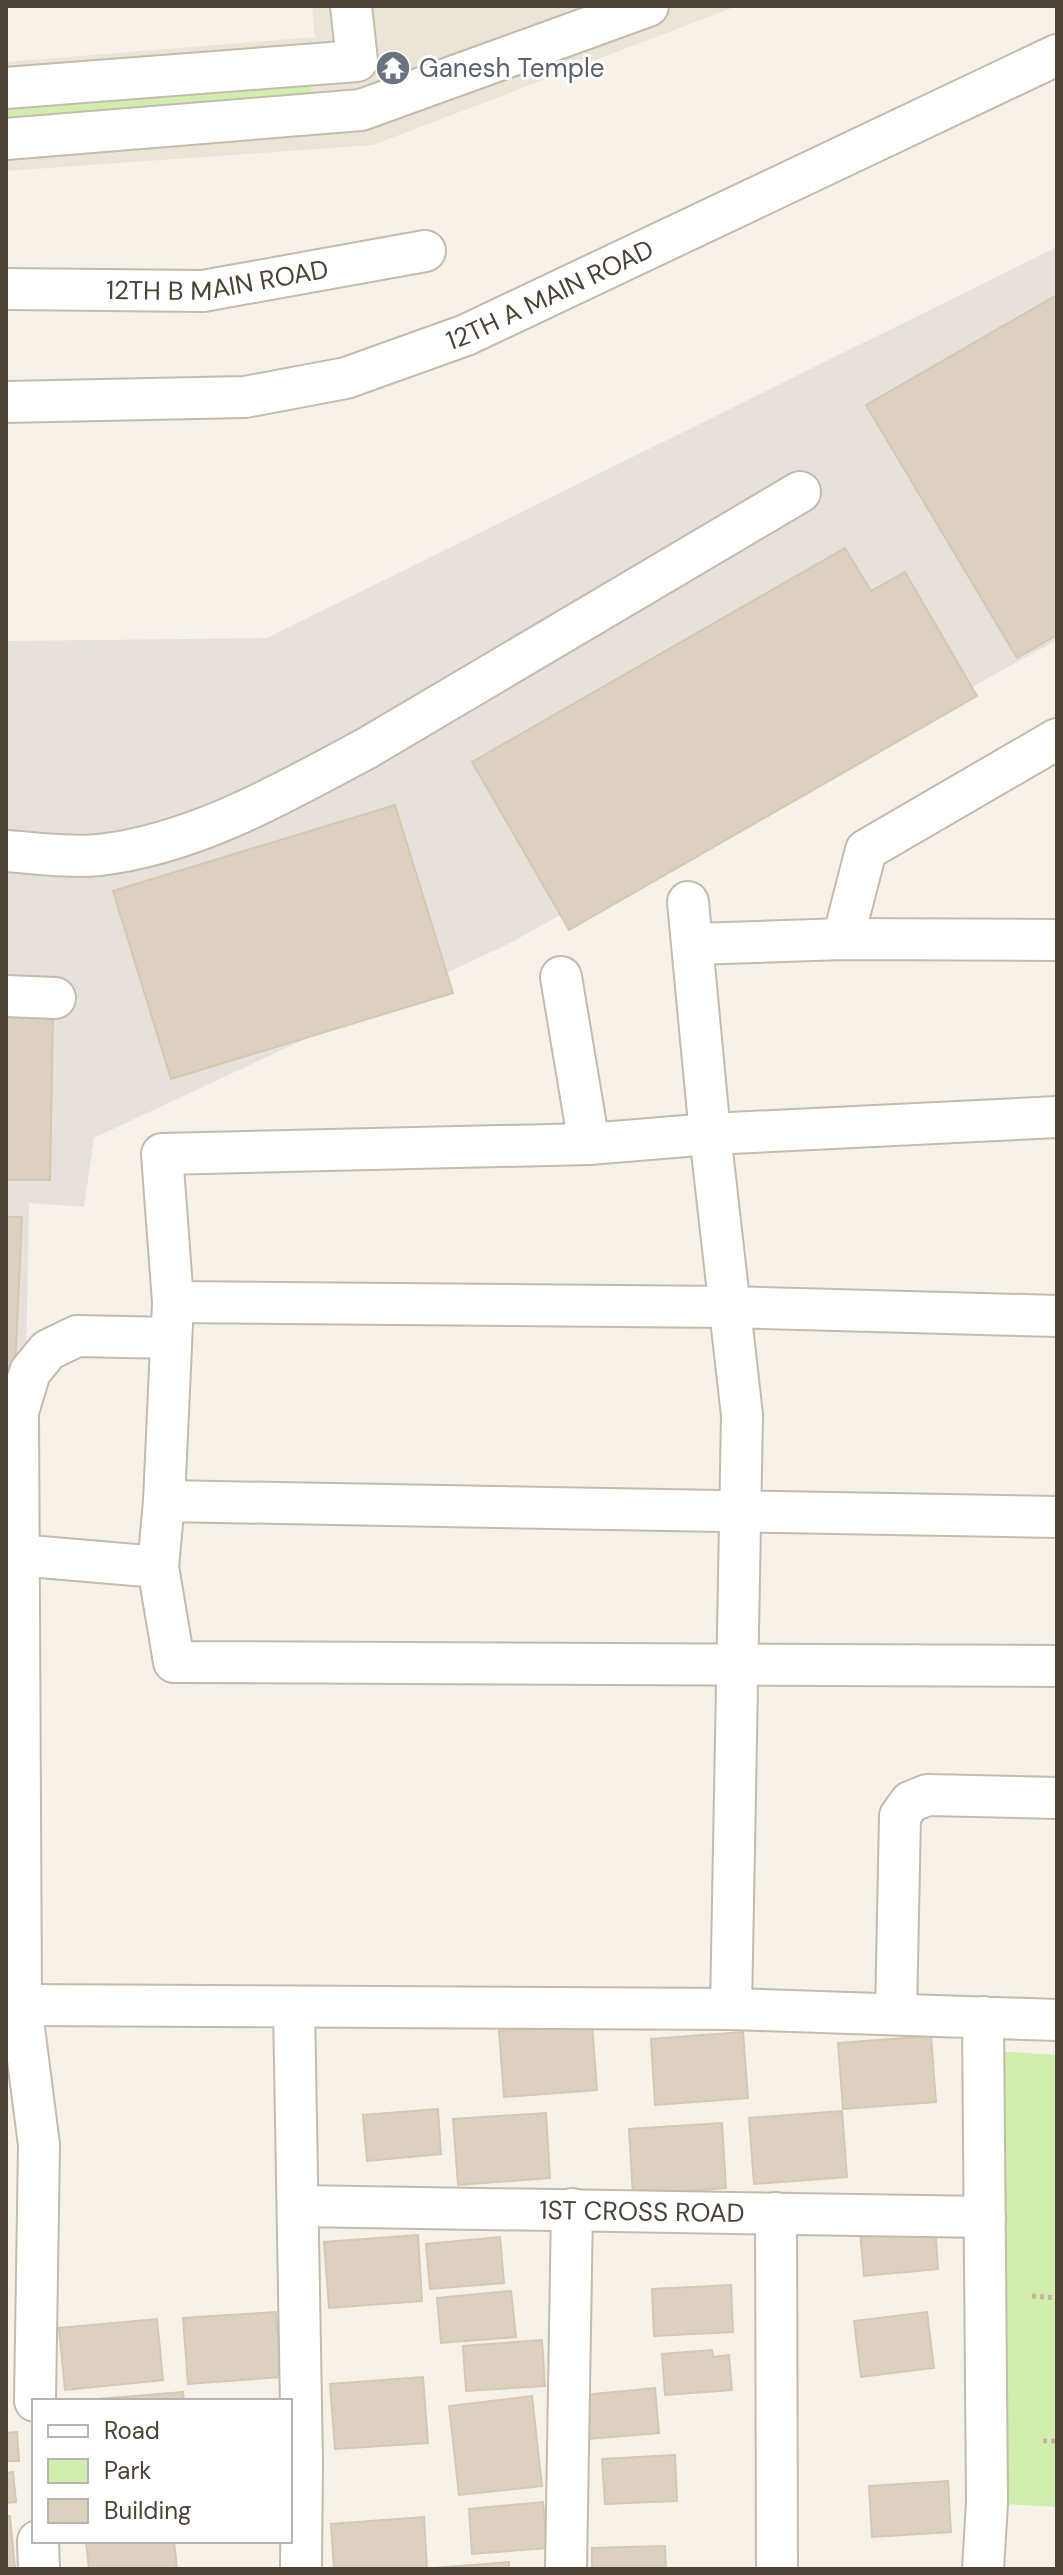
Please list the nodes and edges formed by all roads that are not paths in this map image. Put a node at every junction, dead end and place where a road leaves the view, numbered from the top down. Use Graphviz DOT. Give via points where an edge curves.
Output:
graph roads {
  1 [pos="351,6"];
  2 [pos="648,6"];
  3 [pos="1057,55"];
  4 [pos="357,61"];
  5 [pos="6,88"];
  6 [pos="361,110"];
  7 [pos="6,139"];
  8 [pos="425,251"];
  9 [pos="6,289"];
  10 [pos="6,402"];
  11 [pos="800,492"];
  12 [pos="1057,739"];
  13 [pos="6,851"];
  14 [pos="688,902"];
  15 [pos="843,939"];
  16 [pos="1057,940"];
  17 [pos="694,944"];
  18 [pos="561,977"];
  19 [pos="6,996"];
  20 [pos="55,998"];
  21 [pos="1057,1117"];
  22 [pos="710,1134"];
  23 [pos="589,1144"];
  24 [pos="729,1307"];
  25 [pos="1057,1316"];
  26 [pos="172,1320"];
  27 [pos="164,1501"];
  28 [pos="741,1511"];
  29 [pos="1057,1517"];
  30 [pos="12,1555"];
  31 [pos="158,1567"];
  32 [pos="738,1664"];
  33 [pos="1057,1666"];
  34 [pos="1057,1798"];
  35 [pos="21,2005"];
  36 [pos="294,2007"];
  37 [pos="731,2009"];
  38 [pos="896,2014"];
  39 [pos="983,2017"];
  40 [pos="1057,2020"];
  41 [pos="23,2145"];
  42 [pos="298,2206"];
  43 [pos="572,2209"];
  44 [pos="776,2213"];
  45 [pos="985,2217"];
  46 [pos="35,2399"];
  47 [pos="32,2409"];
  48 [pos="6,2411"];
  49 [pos="38,2543"];
  50 [pos="39,2569"];
  51 [pos="301,2569"];
  52 [pos="566,2569"];
  53 [pos="777,2569"];
  54 [pos="983,2569"];
  1 -- 4 [label="street"];
  2 -- 6 [label="street"];
  3 -- 10 [label="street, 12TH A MAIN ROAD" via="466,335 346,378 245,397"];
  4 -- 5 [label="street"];
  4 -- 6 [label="street"];
  6 -- 7 [label="street"];
  8 -- 9 [label="street, 12TH B MAIN ROAD" via="203,291"];
  11 -- 13 [label="street" via="367,748 232,816 168,840 97,855"];
  12 -- 15 [label="street" via="866,850"];
  14 -- 17 [label="street"];
  15 -- 16 [label="street"];
  15 -- 17 [label="street"];
  17 -- 22 [label="street"];
  18 -- 23 [label="street"];
  19 -- 20 [label="street"];
  21 -- 22 [label="street"];
  22 -- 23 [label="street"];
  22 -- 24 [label="street"];
  23 -- 26 [label="street" via="162,1154"];
  24 -- 25 [label="street"];
  24 -- 26 [label="street"];
  24 -- 28 [label="street" via="742,1415"];
  26 -- 27 [label="street"];
  26 -- 30 [label="street" via="77,1336 48,1350 30,1372 18,1412"];
  27 -- 28 [label="street"];
  27 -- 31 [label="street"];
  28 -- 29 [label="street"];
  28 -- 32 [label="street"];
  30 -- 31 [label="street"];
  30 -- 35 [label="street"];
  31 -- 32 [label="street" via="174,1662"];
  32 -- 33 [label="street"];
  32 -- 37 [label="street"];
  34 -- 38 [label="street" via="927,1795 910,1802 900,1816"];
  35 -- 36 [label="street"];
  35 -- 41 [label="street"];
  36 -- 37 [label="street"];
  36 -- 42 [label="street"];
  37 -- 38 [label="street"];
  38 -- 39 [label="street"];
  39 -- 40 [label="street"];
  39 -- 45 [label="street"];
  41 -- 46 [label="street"];
  42 -- 43 [label="street, 1ST CROSS ROAD"];
  42 -- 51 [label="street"];
  43 -- 44 [label="street, 1ST CROSS ROAD"];
  43 -- 52 [label="street"];
  44 -- 45 [label="street, 1ST CROSS ROAD"];
  44 -- 53 [label="street"];
  45 -- 54 [label="street"];
  47 -- 48 [label="street"];
  49 -- 50 [label="street"];
}
